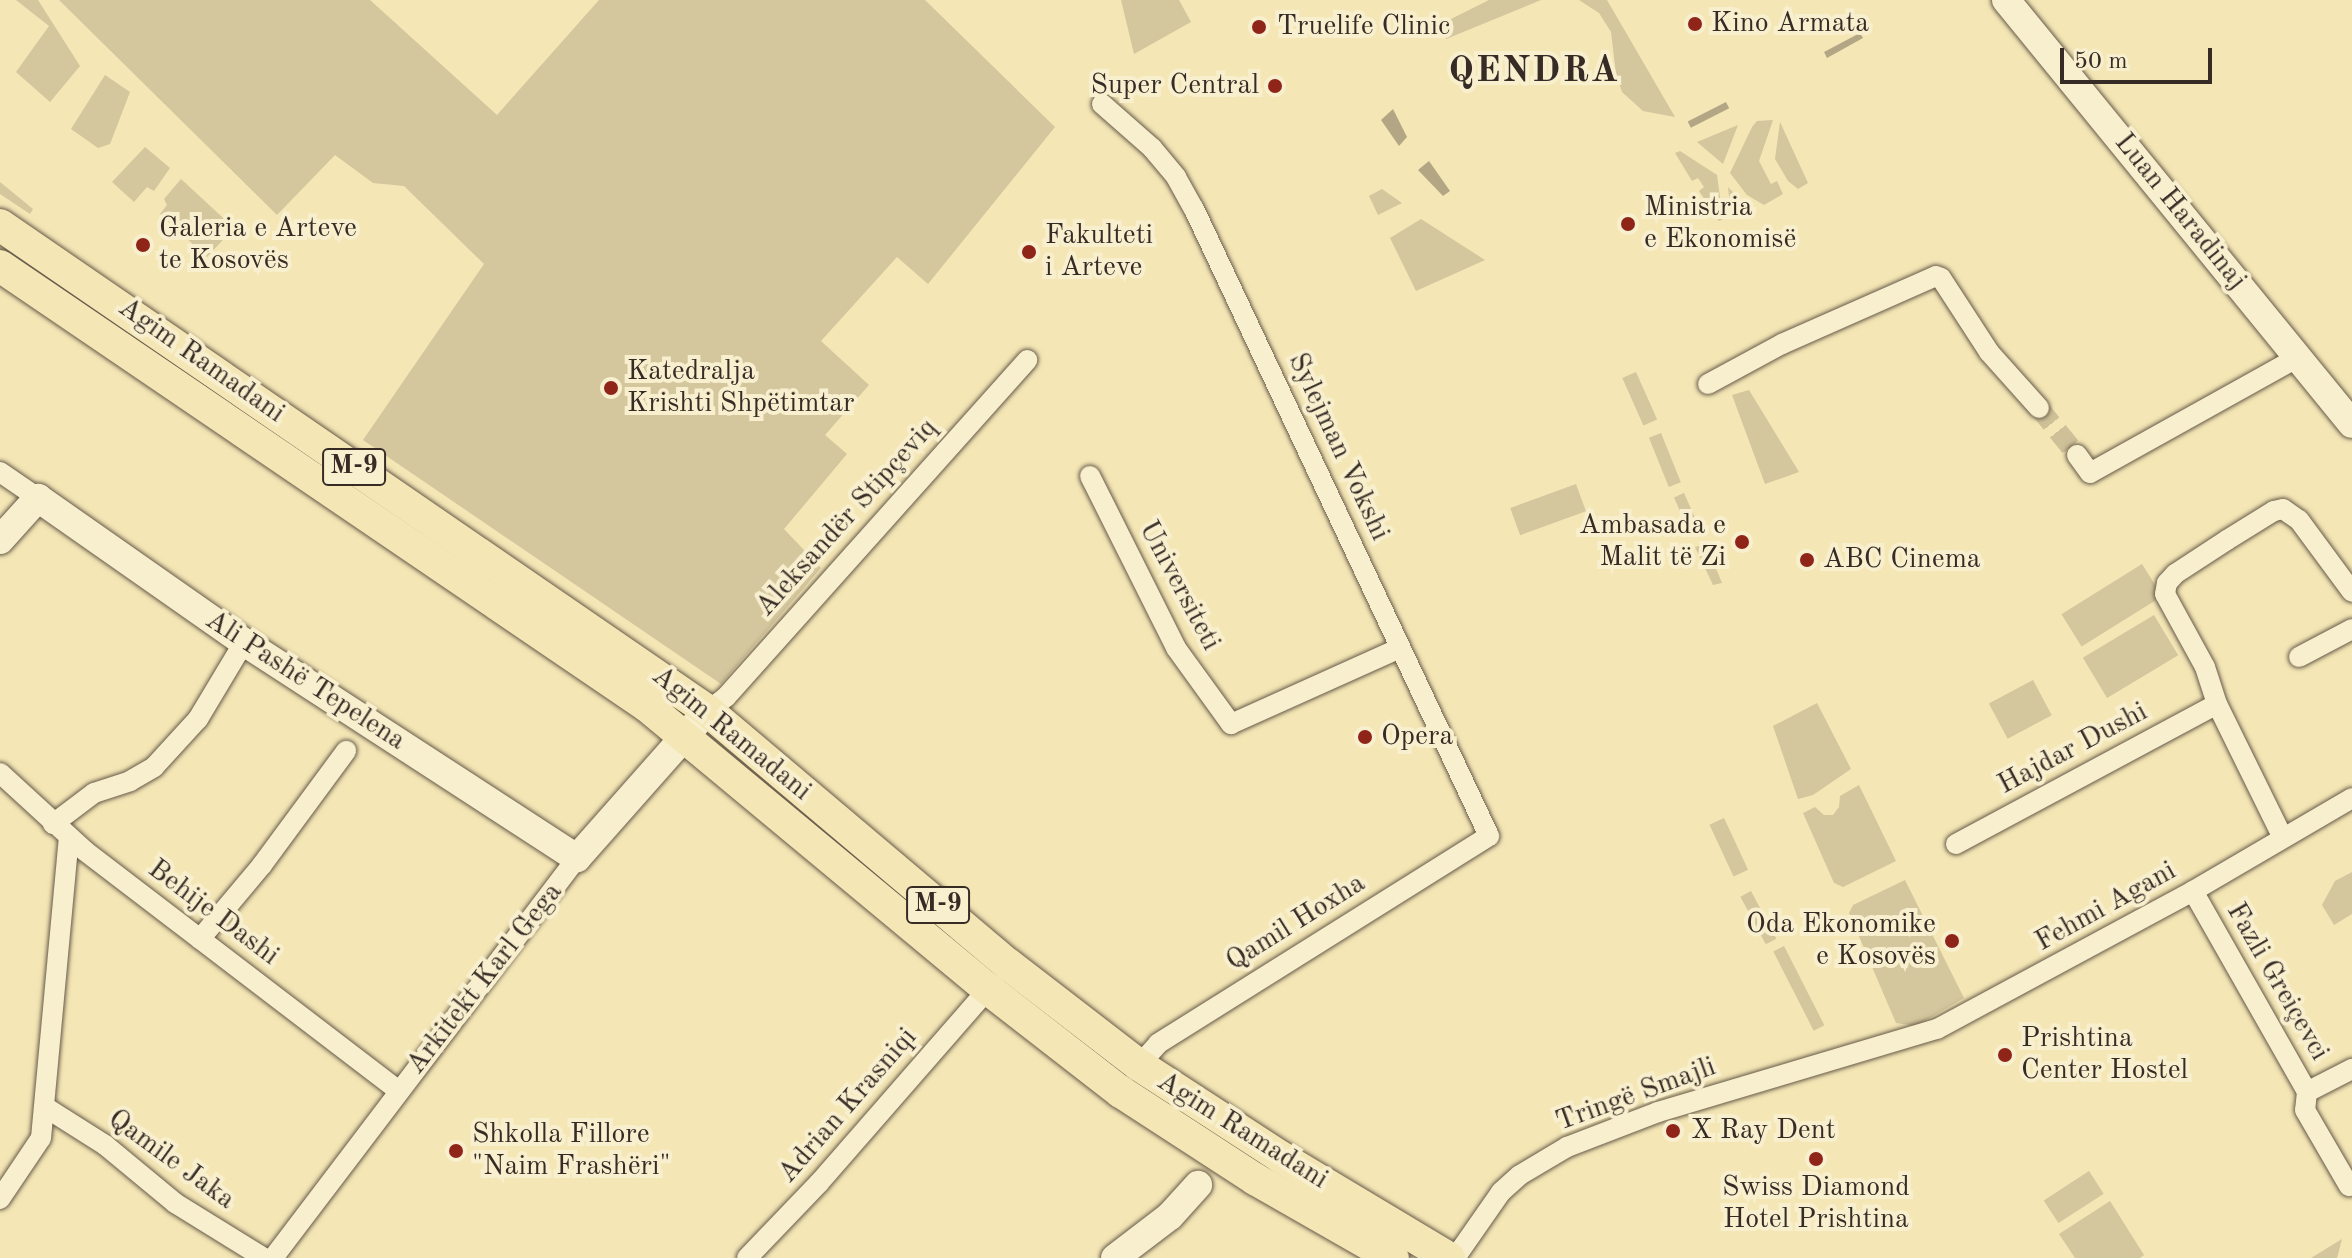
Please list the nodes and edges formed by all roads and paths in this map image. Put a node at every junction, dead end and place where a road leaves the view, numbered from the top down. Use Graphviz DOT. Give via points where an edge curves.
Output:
graph roads {
  1 [pos="2006,0"];
  2 [pos="1102,104"];
  3 [pos="0,225"];
  4 [pos="0,266"];
  5 [pos="2298,357"];
  6 [pos="1027,360"];
  7 [pos="1708,384"];
  8 [pos="2039,408"];
  9 [pos="2352,424"];
  10 [pos="2077,455"];
  11 [pos="0,472"];
  12 [pos="1090,476"];
  13 [pos="38,498"];
  14 [pos="0,540"];
  15 [pos="2352,592"];
  16 [pos="2352,629"];
  17 [pos="244,642"];
  18 [pos="1400,648"];
  19 [pos="2299,657"];
  20 [pos="2217,704"];
  21 [pos="708,711"];
  22 [pos="685,735"];
  23 [pos="346,751"];
  24 [pos="4,785"];
  25 [pos="2352,798"];
  26 [pos="61,831"];
  27 [pos="1489,836"];
  28 [pos="2283,838"];
  29 [pos="1956,844"];
  30 [pos="577,858"];
  31 [pos="2193,891"];
  32 [pos="200,939"];
  33 [pos="988,989"];
  34 [pos="1877,1046"];
  35 [pos="1139,1065"];
  36 [pos="2352,1069"];
  37 [pos="399,1091"];
  38 [pos="2307,1092"];
  39 [pos="45,1107"];
  40 [pos="1198,1185"];
  41 [pos="2349,1186"];
  42 [pos="0,1199"];
  43 [pos="264,1258"];
  44 [pos="273,1258"];
  45 [pos="747,1258"];
  46 [pos="1115,1258"];
  47 [pos="1393,1258"];
  48 [pos="1449,1258"];
  49 [pos="1455,1258"];
  1 -- 5 [label="street, Luan Haradinaj"];
  2 -- 18 [label="street, Sylejman Vokshi" via="1152,148 1194,209"];
  3 -- 21 [label="main road, Agim Ramadani / M-9"];
  4 -- 22 [label="main road, Agim Ramadani / M-9"];
  5 -- 9 [label="street, Luan Haradinaj"];
  5 -- 10 [label="street" via="2090,473"];
  6 -- 21 [label="street, Aleksandër Stipçeviq"];
  7 -- 8 [label="street" via="1930,276 1941,278 1989,352"];
  11 -- 13 [label="street"];
  12 -- 18 [label="street, Universiteti" via="1176,648 1231,724"];
  13 -- 14 [label="street"];
  13 -- 17 [label="street, Ali Pashë Tepelena"];
  15 -- 20 [label="street" via="2299,520 2283,509 2175,574 2167,583 2168,603 2205,667"];
  16 -- 19 [label="street"];
  17 -- 26 [label="street" via="198,719 154,767 94,793"];
  17 -- 30 [label="street, Ali Pashë Tepelena"];
  18 -- 27 [label="street, Sylejman Vokshi"];
  20 -- 28 [label="street"];
  20 -- 29 [label="street, Hajdar Dushi"];
  21 -- 22 [label="street, Arkitekt Karl Gega"];
  21 -- 35 [label="main road, Agim Ramadani / M-9" via="1009,965"];
  22 -- 30 [label="street, Arkitekt Karl Gega"];
  22 -- 33 [label="main road, Agim Ramadani / M-9"];
  23 -- 32 [label="street"];
  24 -- 26 [label="street, Behije Dashi"];
  25 -- 28 [label="street, Fehmi Agani"];
  26 -- 32 [label="street, Behije Dashi"];
  26 -- 39 [label="street"];
  27 -- 35 [label="street, Qamil Hoxha" via="1158,1044"];
  28 -- 31 [label="street, Fehmi Agani"];
  30 -- 37 [label="street, Arkitekt Karl Gega"];
  31 -- 34 [label="street, Fehmi Agani" via="1937,1029"];
  31 -- 38 [label="street, Fazli Greiçevci"];
  32 -- 37 [label="street, Behije Dashi"];
  33 -- 45 [label="street, Adrian Krasniqi"];
  33 -- 47 [label="main road, Agim Ramadani / M-9" via="1121,1092"];
  34 -- 49 [label="street, Tringë Smajli" via="1658,1112 1567,1147 1501,1192"];
  35 -- 48 [label="main road, Agim Ramadani / M-9"];
  36 -- 38 [label="street"];
  37 -- 44 [label="street, Arkitekt Karl Gega"];
  38 -- 41 [label="street, Fazli Greiçevci" via="2305,1110"];
  39 -- 42 [label="street" via="41,1138"];
  39 -- 43 [label="street, Qamile Jaka" via="92,1136 175,1203"];
  40 -- 46 [label="street" via="1170,1216"];
}
